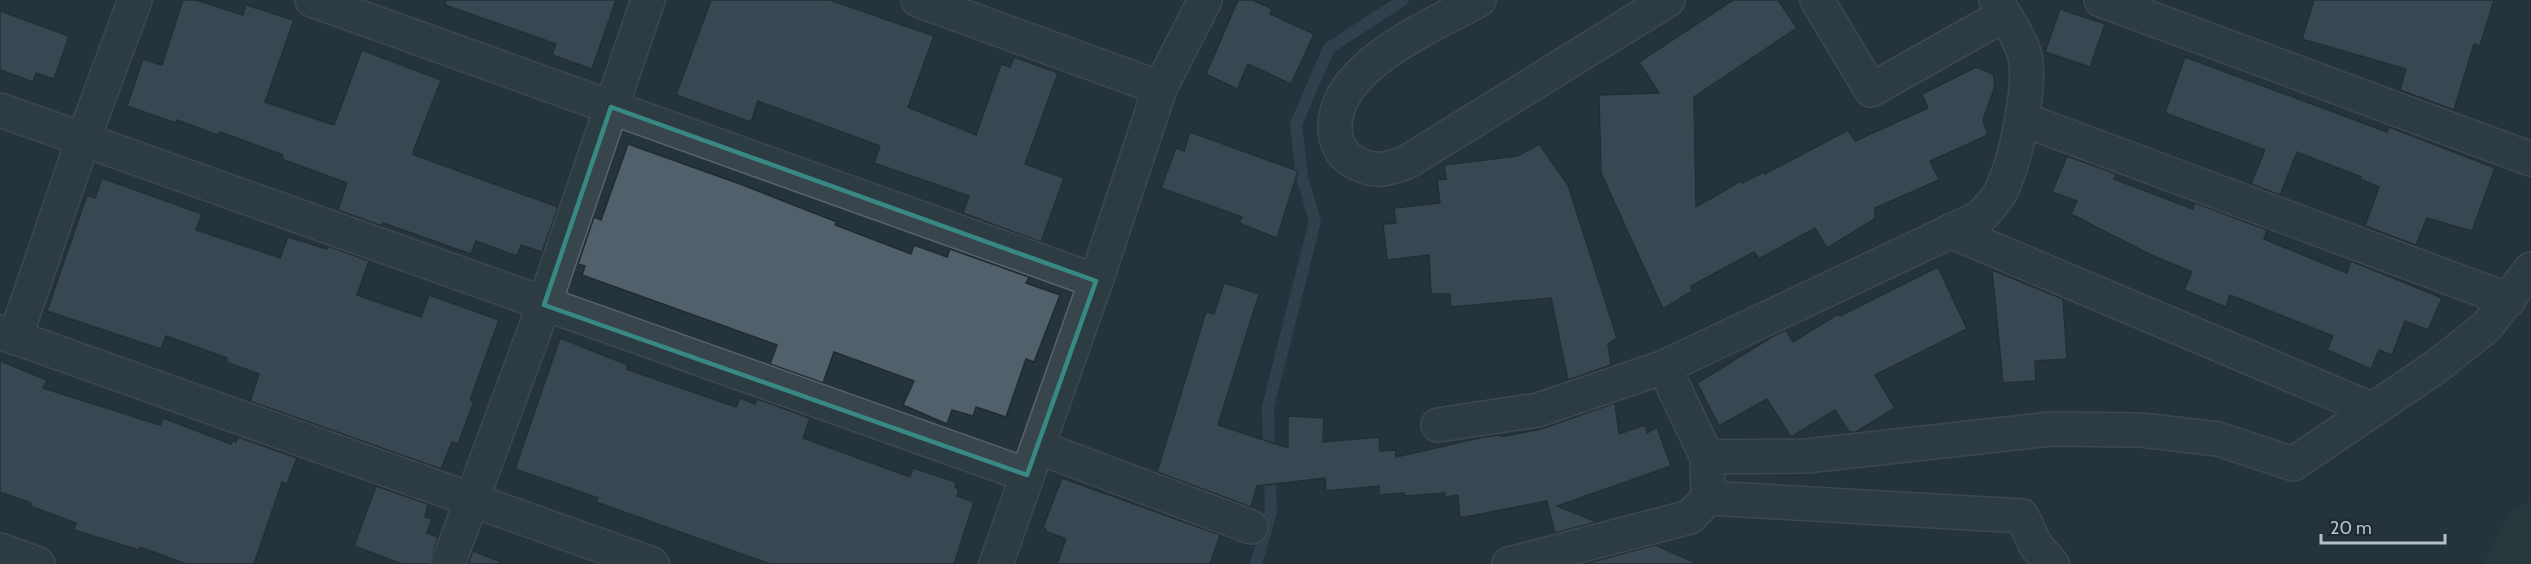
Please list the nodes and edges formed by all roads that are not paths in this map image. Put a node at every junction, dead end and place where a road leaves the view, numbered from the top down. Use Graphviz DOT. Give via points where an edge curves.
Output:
graph roads {
  1 [pos="135,0"];
  2 [pos="312,0"];
  3 [pos="648,0"];
  4 [pos="918,0"];
  5 [pos="1205,0"];
  6 [pos="1479,0"];
  7 [pos="1668,0"];
  8 [pos="1817,0"];
  9 [pos="2101,0"];
  10 [pos="2000,8"];
  11 [pos="1160,88"];
  12 [pos="611,107"];
  13 [pos="0,110"];
  14 [pos="2022,119"];
  15 [pos="83,140"];
  16 [pos="2531,159"];
  17 [pos="1950,231"];
  18 [pos="2531,269"];
  19 [pos="1096,281"];
  20 [pos="2509,300"];
  21 [pos="544,305"];
  22 [pos="7,335"];
  23 [pos="1664,367"];
  24 [pos="2371,409"];
  25 [pos="1438,424"];
  26 [pos="1707,457"];
  27 [pos="1032,461"];
  28 [pos="1708,498"];
  29 [pos="471,500"];
  30 [pos="1251,527"];
  31 [pos="0,550"];
  32 [pos="38,564"];
  33 [pos="448,564"];
  34 [pos="652,564"];
  35 [pos="996,564"];
  36 [pos="1509,564"];
  37 [pos="2052,564"];
  1 -- 15 [label="street"];
  2 -- 12 [label="street"];
  3 -- 12 [label="street"];
  4 -- 11 [label="street"];
  5 -- 11 [label="street"];
  6 -- 7 [label="street" via="1372,60 1344,91 1335,115 1334,135 1347,157 1366,169 1389,169 1407,162"];
  8 -- 10 [label="street" via="1871,90"];
  9 -- 16 [label="street"];
  10 -- 14 [label="street" via="2024,53"];
  11 -- 19 [label="street"];
  12 -- 19 [label="street"];
  12 -- 21 [label="street"];
  13 -- 15 [label="street"];
  14 -- 17 [label="street" via="2000,192 1979,218"];
  14 -- 20 [label="street"];
  15 -- 21 [label="street"];
  15 -- 22 [label="street"];
  17 -- 23 [label="street"];
  17 -- 24 [label="street"];
  18 -- 20 [label="street"];
  19 -- 27 [label="street"];
  20 -- 24 [label="street" via="2486,327 2437,366"];
  21 -- 27 [label="street"];
  21 -- 29 [label="street"];
  22 -- 29 [label="street"];
  23 -- 25 [label="street" via="1538,410"];
  23 -- 26 [label="street"];
  24 -- 26 [label="street" via="2293,464 2218,439 2130,430 2051,429 1806,456"];
  26 -- 28 [label="street"];
  27 -- 30 [label="street"];
  27 -- 35 [label="street"];
  28 -- 36 [label="street" via="1690,517"];
  28 -- 37 [label="street" via="2022,516 2036,546"];
  29 -- 33 [label="street"];
  29 -- 34 [label="street"];
  31 -- 32 [label="street"];
}
